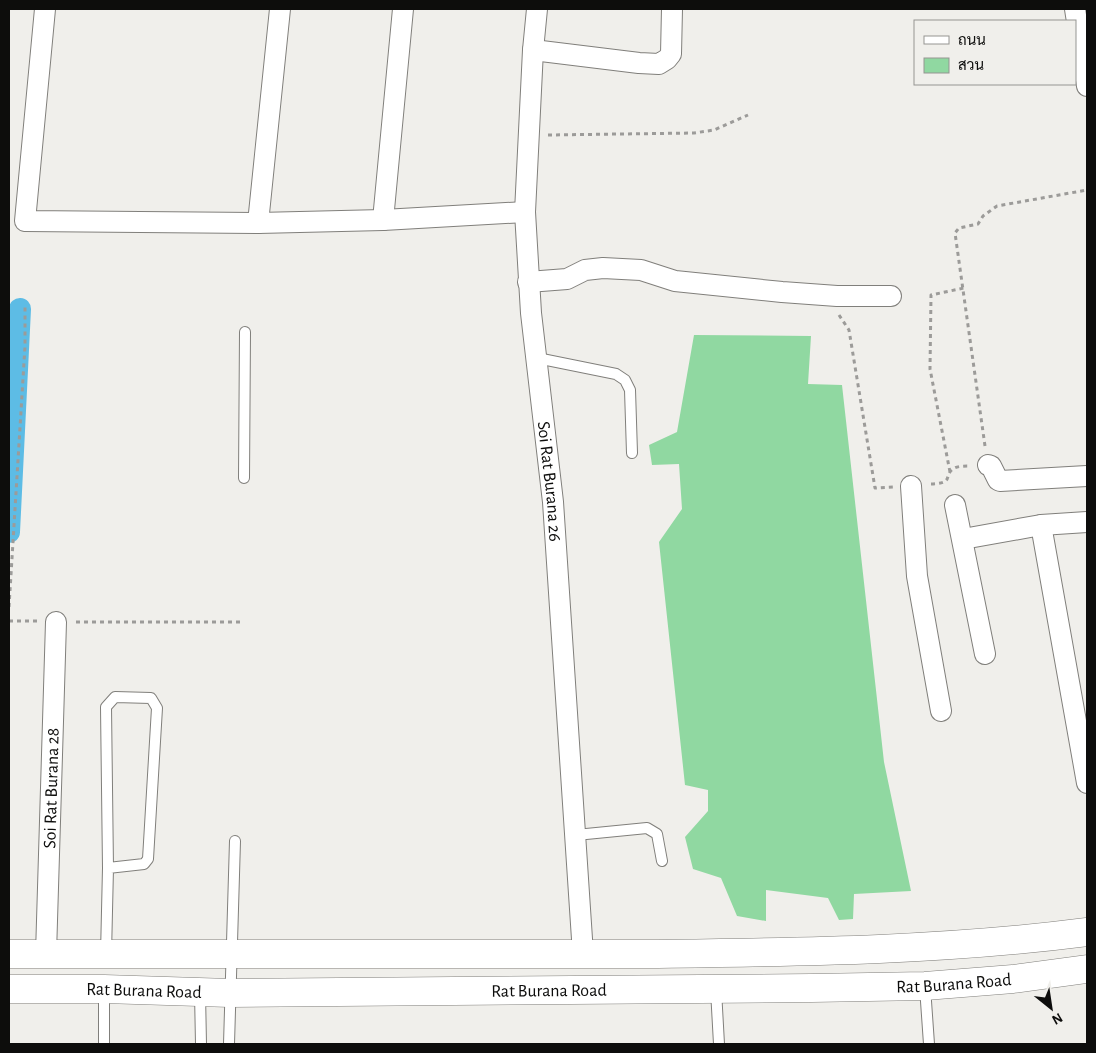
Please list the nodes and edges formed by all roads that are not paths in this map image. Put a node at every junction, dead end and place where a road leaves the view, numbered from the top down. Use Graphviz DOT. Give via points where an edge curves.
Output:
graph roads {
  1 [pos="45,9"];
  2 [pos="280,9"];
  3 [pos="403,9"];
  4 [pos="537,9"];
  5 [pos="672,9"];
  6 [pos="1075,9"];
  7 [pos="533,50"];
  8 [pos="1087,86"];
  9 [pos="525,212"];
  10 [pos="383,220"];
  11 [pos="258,223"];
  12 [pos="528,282"];
  13 [pos="891,296"];
  14 [pos="245,332"];
  15 [pos="537,358"];
  16 [pos="632,453"];
  17 [pos="988,465"];
  18 [pos="1087,476"];
  19 [pos="244,478"];
  20 [pos="911,486"];
  21 [pos="955,505"];
  22 [pos="1087,522"];
  23 [pos="1041,525"];
  24 [pos="964,539"];
  25 [pos="56,622"];
  26 [pos="985,654"];
  27 [pos="941,711"];
  28 [pos="1087,783"];
  29 [pos="576,835"];
  30 [pos="235,842"];
  31 [pos="662,861"];
  32 [pos="108,868"];
  33 [pos="1087,932"];
  34 [pos="9,954"];
  35 [pos="46,954"];
  36 [pos="106,954"];
  37 [pos="231,954"];
  38 [pos="583,954"];
  39 [pos="1087,969"];
  40 [pos="925,986"];
  41 [pos="9,989"];
  42 [pos="104,989"];
  43 [pos="716,990"];
  44 [pos="200,992"];
  45 [pos="230,993"];
  46 [pos="104,1044"];
  47 [pos="200,1044"];
  48 [pos="230,1044"];
  49 [pos="719,1044"];
  50 [pos="929,1044"];
  1 -- 11 [label="street" via="25,221"];
  2 -- 11 [label="street"];
  3 -- 10 [label="street"];
  4 -- 7 [label="street, Soi Rat Burana 26"];
  5 -- 7 [label="street" via="671,54 659,64"];
  6 -- 8 [label="street"];
  7 -- 9 [label="street, Soi Rat Burana 26"];
  9 -- 10 [label="street"];
  9 -- 12 [label="street, Soi Rat Burana 26"];
  10 -- 11 [label="street"];
  12 -- 13 [label="street" via="567,279 585,270 614,268 641,270 675,281 837,296"];
  12 -- 15 [label="street, Soi Rat Burana 26"];
  14 -- 19 [label="lane"];
  15 -- 16 [label="lane" via="616,374 625,380 630,390"];
  15 -- 29 [label="street, Soi Rat Burana 26" via="553,502"];
  17 -- 18 [label="street" via="1000,481"];
  20 -- 27 [label="street" via="917,576"];
  21 -- 24 [label="street"];
  22 -- 23 [label="street"];
  23 -- 24 [label="street"];
  23 -- 28 [label="street"];
  24 -- 26 [label="street"];
  25 -- 35 [label="street, Soi Rat Burana 28"];
  29 -- 31 [label="lane" via="647,828 656,834"];
  29 -- 38 [label="street, Soi Rat Burana 26"];
  30 -- 37 [label="lane"];
  32 -- 32 [label="lane" via="106,707 114,697 151,698 157,708 148,859 144,864"];
  32 -- 36 [label="lane"];
  33 -- 38 [label="main road, Rat Burana Road" via="861,951"];
  34 -- 35 [label="main road, Rat Burana Road"];
  35 -- 36 [label="main road, Rat Burana Road"];
  36 -- 37 [label="main road, Rat Burana Road"];
  37 -- 38 [label="main road, Rat Burana Road"];
  37 -- 45 [label="lane"];
  39 -- 40 [label="main road, Rat Burana Road"];
  40 -- 43 [label="main road, Rat Burana Road"];
  40 -- 50 [label="lane"];
  41 -- 42 [label="main road, Rat Burana Road"];
  42 -- 44 [label="main road, Rat Burana Road"];
  42 -- 46 [label="lane"];
  43 -- 45 [label="main road, Rat Burana Road"];
  43 -- 49 [label="lane"];
  44 -- 45 [label="main road, Rat Burana Road"];
  44 -- 47 [label="lane"];
  45 -- 48 [label="lane"];
}
